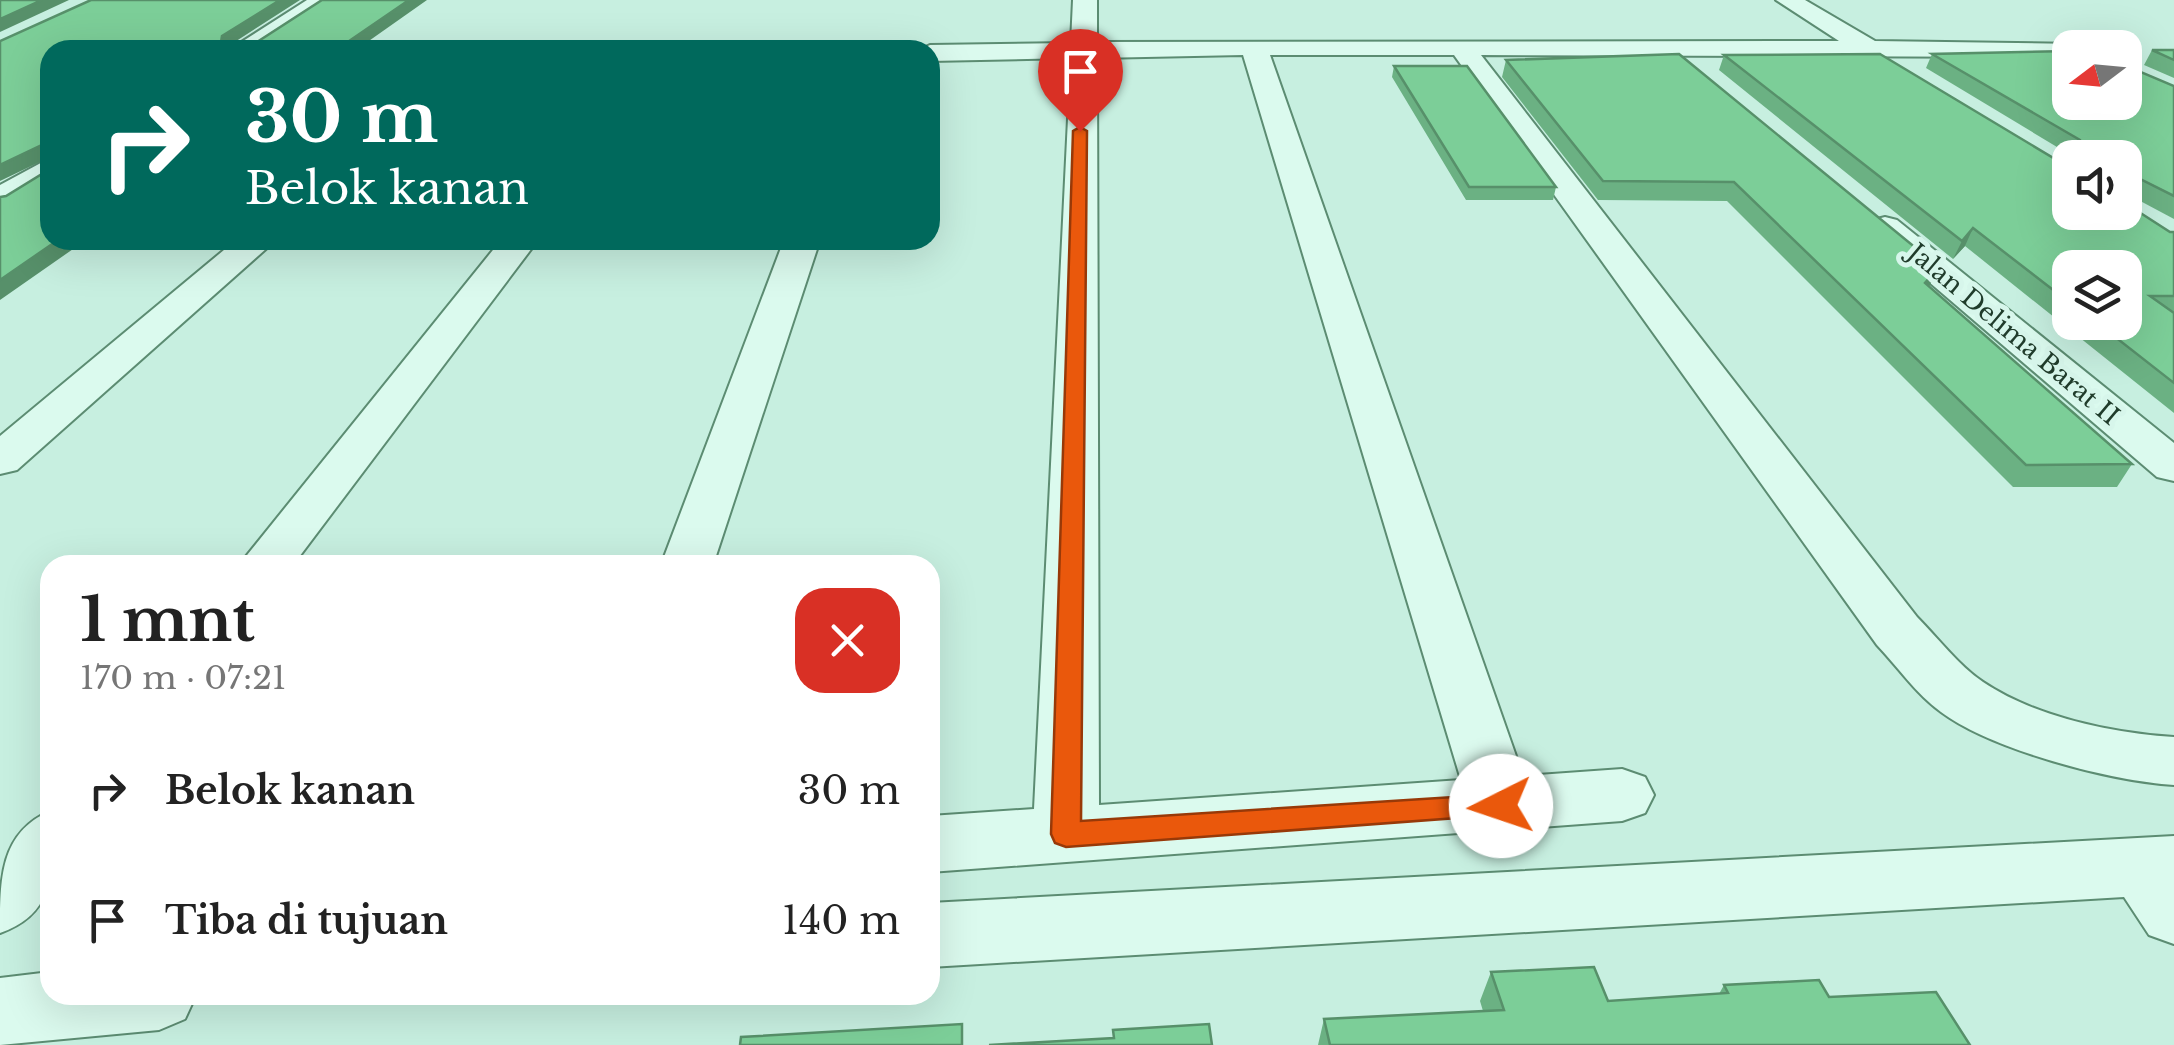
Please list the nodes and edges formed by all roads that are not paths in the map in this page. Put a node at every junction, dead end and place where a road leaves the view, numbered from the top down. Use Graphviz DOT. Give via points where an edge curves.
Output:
graph roads {
  1 [pos="323,0"];
  2 [pos="1085,0"];
  3 [pos="1788,0"];
  4 [pos="258,40"];
  5 [pos="1868,46"];
  6 [pos="1254,48"];
  7 [pos="1670,48"];
  8 [pos="2052,49"];
  9 [pos="1463,50"];
  10 [pos="940,53"];
  11 [pos="1082,53"];
  12 [pos="1918,78"];
  13 [pos="1715,86"];
  14 [pos="40,174"];
  15 [pos="0,199"];
  16 [pos="1865,210"];
  17 [pos="246,250"];
  18 [pos="512,250"];
  19 [pos="798,250"];
  20 [pos="0,460"];
  21 [pos="2174,466"];
  22 [pos="273,555"];
  23 [pos="690,555"];
  24 [pos="2174,761"];
  25 [pos="1622,795"];
  26 [pos="1501,806"];
  27 [pos="1066,834"];
  28 [pos="940,843"];
  29 [pos="40,852"];
  30 [pos="2163,882"];
  31 [pos="0,906"];
  32 [pos="40,906"];
  33 [pos="940,934"];
  34 [pos="71,1005"];
  35 [pos="0,1013"];
  1 -- 4 [label="street"];
  2 -- 11 [label="street"];
  3 -- 5 [label="street"];
  5 -- 7 [label="street"];
  5 -- 8 [label="street"];
  5 -- 12 [label="street"];
  6 -- 9 [label="street"];
  6 -- 11 [label="street"];
  6 -- 26 [label="street"];
  7 -- 9 [label="street"];
  7 -- 13 [label="street"];
  9 -- 24 [label="street" via="1897,631 1962,696 2008,721"];
  10 -- 11 [label="street"];
  11 -- 27 [label="street"];
  14 -- 15 [label="street"];
  16 -- 21 [label="street, Jalan Delima Barat II"];
  17 -- 20 [label="street"];
  18 -- 22 [label="street"];
  19 -- 23 [label="street"];
  25 -- 26 [label="street"];
  26 -- 27 [label="street"];
  27 -- 28 [label="street"];
  29 -- 31 [label="street"];
  30 -- 33 [label="street"];
  31 -- 32 [label="street"];
  34 -- 35 [label="street"];
}
